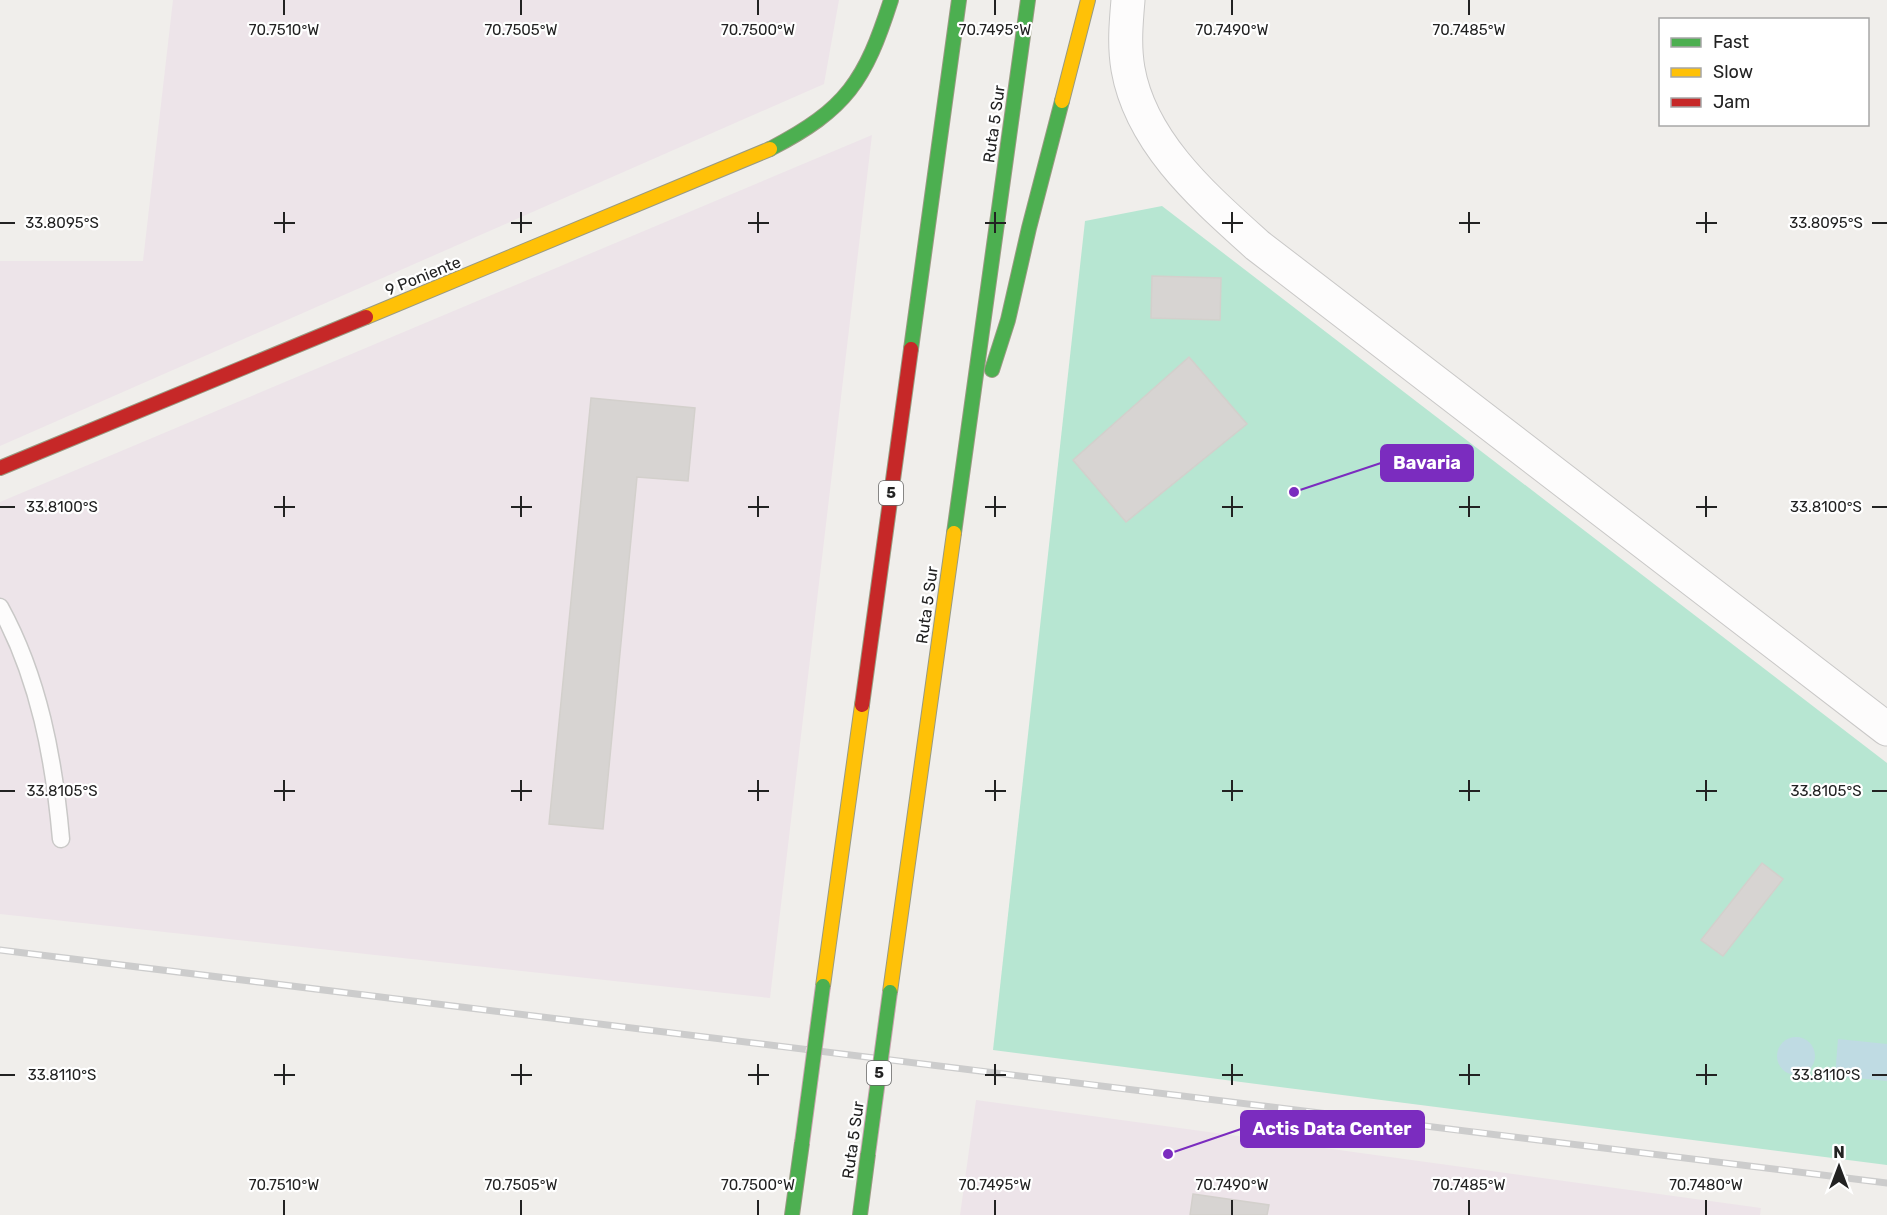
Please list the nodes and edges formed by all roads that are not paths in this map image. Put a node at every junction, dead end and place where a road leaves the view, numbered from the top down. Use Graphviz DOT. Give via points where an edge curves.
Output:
graph roads {
  1 [pos="891,0"];
  2 [pos="959,0"];
  3 [pos="1028,0"];
  4 [pos="1089,0"];
  5 [pos="1128,0"];
  6 [pos="964,461"];
  7 [pos="0,468"];
  8 [pos="0,607"];
  9 [pos="1887,729"];
  10 [pos="61,839"];
  11 [pos="792,1215"];
  12 [pos="860,1215"];
  1 -- 7 [label="main road, 9 Poniente" via="880,38 849,95 818,122 759,155"];
  2 -- 11 [label="main road, 5, bridge"];
  3 -- 6 [label="main road, Ruta 5 Sur / 5"];
  4 -- 6 [label="main road" via="1008,320"];
  5 -- 9 [label="street" via="1128,69 1138,101 1173,161 1213,205 1257,245"];
  6 -- 12 [label="main road, Ruta 5 Sur / 5, bridge"];
  8 -- 10 [label="lane" via="37,697 57,791"];
}
